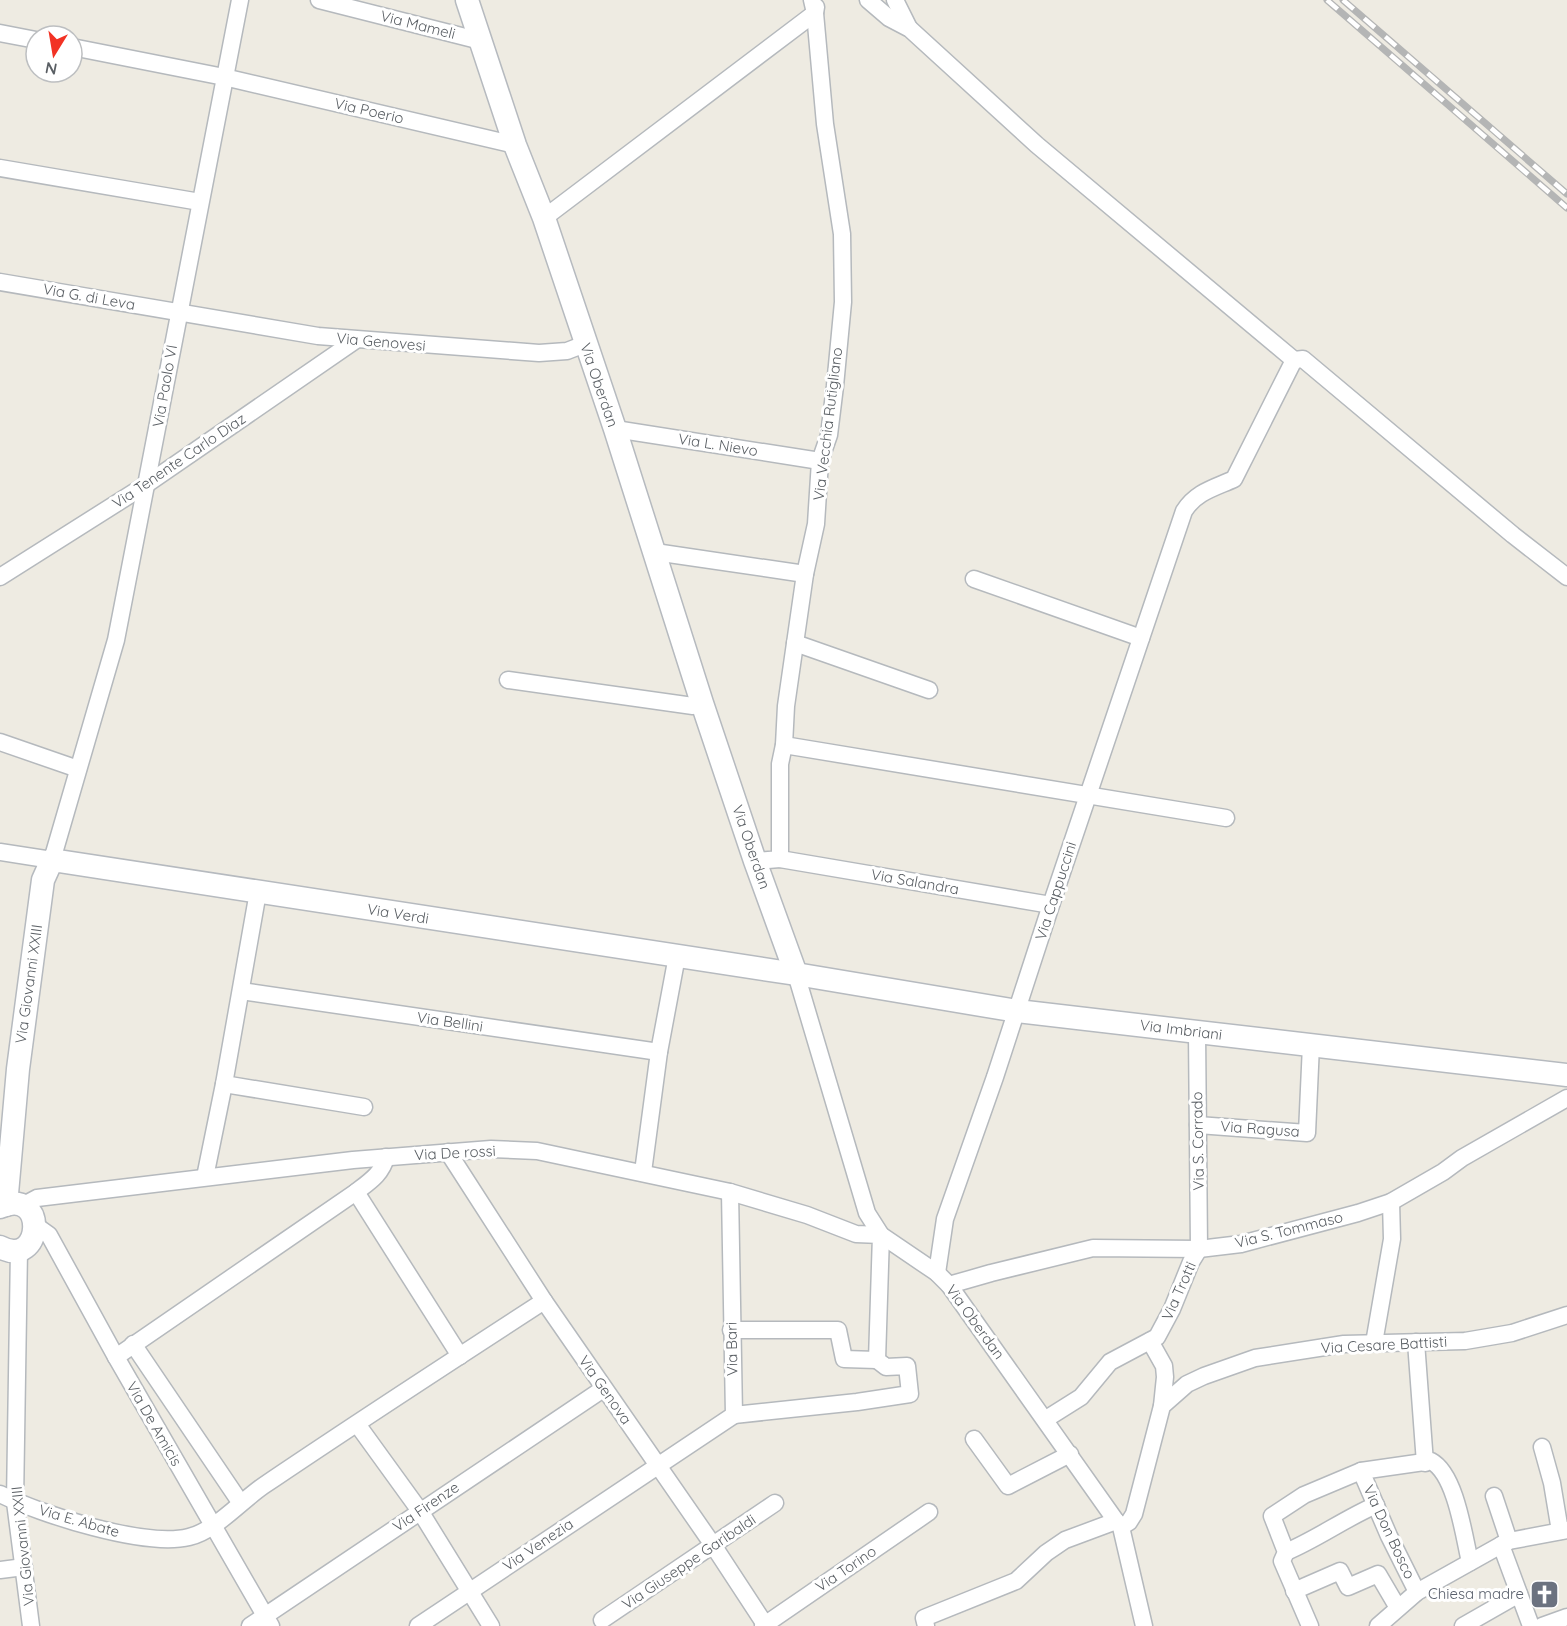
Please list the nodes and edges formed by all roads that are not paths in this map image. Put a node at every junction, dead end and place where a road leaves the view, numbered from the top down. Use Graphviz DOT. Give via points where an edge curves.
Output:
graph roads {
  1 [pos="240,0"];
  2 [pos="319,0"];
  3 [pos="467,0"];
  4 [pos="868,0"];
  5 [pos="895,0"];
  6 [pos="815,4"];
  7 [pos="910,29"];
  8 [pos="0,33"];
  9 [pos="24,38"];
  10 [pos="481,41"];
  11 [pos="84,49"];
  12 [pos="224,77"];
  13 [pos="515,145"];
  14 [pos="0,168"];
  15 [pos="200,202"];
  16 [pos="544,218"];
  17 [pos="0,282"];
  18 [pos="178,313"];
  19 [pos="356,340"];
  20 [pos="585,344"];
  21 [pos="1294,360"];
  22 [pos="615,429"];
  23 [pos="820,461"];
  24 [pos="147,484"];
  25 [pos="655,552"];
  26 [pos="805,574"];
  27 [pos="0,577"];
  28 [pos="1567,577"];
  29 [pos="974,579"];
  30 [pos="1141,638"];
  31 [pos="795,643"];
  32 [pos="508,680"];
  33 [pos="929,690"];
  34 [pos="702,703"];
  35 [pos="0,742"];
  36 [pos="784,745"];
  37 [pos="78,769"];
  38 [pos="1088,796"];
  39 [pos="1226,818"];
  40 [pos="0,852"];
  41 [pos="780,859"];
  42 [pos="52,861"];
  43 [pos="755,861"];
  44 [pos="258,892"];
  45 [pos="1051,905"];
  46 [pos="677,956"];
  47 [pos="796,974"];
  48 [pos="242,991"];
  49 [pos="1017,1011"];
  50 [pos="1197,1032"];
  51 [pos="1311,1045"];
  52 [pos="658,1052"];
  53 [pos="1567,1075"];
  54 [pos="224,1084"];
  55 [pos="1567,1098"];
  56 [pos="364,1107"];
  57 [pos="1198,1125"];
  58 [pos="448,1152"];
  59 [pos="386,1157"];
  60 [pos="643,1172"];
  61 [pos="205,1177"];
  62 [pos="4,1178"];
  63 [pos="356,1192"];
  64 [pos="730,1192"];
  65 [pos="1391,1202"];
  66 [pos="7,1206"];
  67 [pos="36,1225"];
  68 [pos="881,1235"];
  69 [pos="6,1249"];
  70 [pos="1199,1249"];
  71 [pos="943,1279"];
  72 [pos="544,1301"];
  73 [pos="1567,1315"];
  74 [pos="731,1330"];
  75 [pos="1150,1341"];
  76 [pos="1416,1342"];
  77 [pos="1374,1343"];
  78 [pos="133,1344"];
  79 [pos="460,1356"];
  80 [pos="116,1357"];
  81 [pos="877,1360"];
  82 [pos="603,1389"];
  83 [pos="1162,1406"];
  84 [pos="734,1415"];
  85 [pos="1046,1419"];
  86 [pos="357,1424"];
  87 [pos="974,1439"];
  88 [pos="1542,1447"];
  89 [pos="1070,1454"];
  90 [pos="1428,1462"];
  91 [pos="658,1465"];
  92 [pos="1361,1471"];
  93 [pos="0,1494"];
  94 [pos="1494,1496"];
  95 [pos="15,1502"];
  96 [pos="240,1502"];
  97 [pos="775,1503"];
  98 [pos="1376,1505"];
  99 [pos="420,1511"];
  100 [pos="929,1512"];
  101 [pos="1118,1524"];
  102 [pos="212,1526"];
  103 [pos="1564,1531"];
  104 [pos="1505,1543"];
  105 [pos="713,1545"];
  106 [pos="1286,1552"];
  107 [pos="1470,1562"];
  108 [pos="24,1567"];
  109 [pos="0,1570"];
  110 [pos="1294,1591"];
  111 [pos="469,1592"];
  112 [pos="1417,1592"];
  113 [pos="1519,1594"];
  114 [pos="1398,1608"];
  115 [pos="1567,1617"];
  116 [pos="268,1621"];
  117 [pos="600,1624"];
  118 [pos="1140,1625"];
  119 [pos="31,1626"];
  120 [pos="250,1626"];
  121 [pos="418,1626"];
  122 [pos="491,1626"];
  123 [pos="765,1626"];
  124 [pos="926,1626"];
  125 [pos="1310,1626"];
  126 [pos="1378,1626"];
  127 [pos="1464,1626"];
  128 [pos="1531,1626"];
  129 [pos="1542,1626"];
  1 -- 12 [label="street, Via Paolo VI"];
  2 -- 10 [label="street, Via Mameli"];
  3 -- 10 [label="street, Via Oberdan"];
  4 -- 7 [label="street"];
  5 -- 7 [label="street"];
  6 -- 16 [label="street"];
  6 -- 23 [label="street, Via Vecchia Rutigliano" via="825,124 842,234 843,302 829,435"];
  7 -- 21 [label="street" via="1037,145"];
  8 -- 9 [label="street"];
  10 -- 13 [label="street, Via Oberdan"];
  11 -- 12 [label="street, Via Poerio"];
  12 -- 13 [label="street, Via Poerio"];
  12 -- 15 [label="street, Via Paolo VI"];
  13 -- 16 [label="street, Via Oberdan"];
  14 -- 15 [label="street"];
  15 -- 18 [label="street, Via Paolo VI"];
  16 -- 20 [label="street, Via Oberdan"];
  17 -- 18 [label="street, Via G. di Leva"];
  18 -- 19 [label="street, Via Genovesi"];
  18 -- 24 [label="street, Via Paolo VI"];
  19 -- 20 [label="street, Via Genovesi" via="539,353 567,351"];
  19 -- 24 [label="street, Via Tenente Carlo Diaz"];
  20 -- 22 [label="street, Via Oberdan"];
  21 -- 28 [label="street" via="1303,359"];
  21 -- 30 [label="street, Via Cappuccini" via="1234,479 1202,492 1184,511"];
  22 -- 23 [label="street, Via L. Nievo"];
  22 -- 25 [label="street, Via Oberdan"];
  23 -- 26 [label="street, Via Vecchia Rutigliano" via="816,524"];
  24 -- 27 [label="street, Via Tenente Carlo Diaz"];
  24 -- 37 [label="street, Via Paolo VI" via="116,640"];
  25 -- 26 [label="street"];
  25 -- 34 [label="street, Via Oberdan"];
  26 -- 31 [label="street, Via Vecchia Rutigliano"];
  29 -- 30 [label="street"];
  30 -- 38 [label="street, Via Cappuccini"];
  31 -- 33 [label="street"];
  31 -- 36 [label="street, Via Vecchia Rutigliano"];
  32 -- 34 [label="street" via="693,706"];
  34 -- 43 [label="street, Via Oberdan"];
  35 -- 37 [label="street"];
  36 -- 38 [label="street"];
  36 -- 41 [label="street, Via Vecchia Rutigliano" via="780,764"];
  37 -- 42 [label="street, Via Giovanni XXIII"];
  38 -- 39 [label="street"];
  38 -- 45 [label="street, Via Cappuccini"];
  40 -- 42 [label="street, Via Verdi"];
  41 -- 43 [label="street"];
  41 -- 45 [label="street, Via Salandra"];
  42 -- 44 [label="street, Via Verdi"];
  42 -- 62 [label="street, Via Giovanni XXIII" via="43,880"];
  43 -- 47 [label="street, Via Oberdan"];
  44 -- 46 [label="street, Via Verdi"];
  44 -- 48 [label="street"];
  45 -- 49 [label="street, Via Cappuccini"];
  46 -- 47 [label="street, Via Verdi"];
  46 -- 52 [label="street"];
  47 -- 49 [label="street, Via Imbriani"];
  47 -- 68 [label="street, Via Oberdan" via="867,1214"];
  48 -- 52 [label="street, Via Bellini"];
  48 -- 54 [label="street"];
  49 -- 50 [label="street, Via Imbriani"];
  49 -- 71 [label="street, Via Cappuccini" via="945,1219"];
  50 -- 51 [label="street, Via Imbriani"];
  50 -- 57 [label="street, Via S. Corrado"];
  51 -- 53 [label="street, Via Imbriani"];
  51 -- 57 [label="street, Via Ragusa" via="1306,1133"];
  52 -- 60 [label="street"];
  54 -- 56 [label="street"];
  54 -- 61 [label="street"];
  55 -- 65 [label="street, Via S. Tommaso"];
  57 -- 70 [label="street, Via S. Corrado"];
  58 -- 59 [label="street, Via De rossi"];
  58 -- 60 [label="street, Via De rossi" via="537,1151"];
  58 -- 72 [label="street, Via Genova"];
  59 -- 61 [label="street, Via De rossi"];
  59 -- 63 [label="street" via="378,1174"];
  60 -- 64 [label="street, Via De rossi"];
  61 -- 66 [label="street, Via De rossi" via="37,1198"];
  62 -- 66 [label="street, Via Giovanni XXIII"];
  63 -- 78 [label="street"];
  63 -- 79 [label="street"];
  64 -- 68 [label="street, Via De rossi" via="856,1234"];
  64 -- 74 [label="street, Via Bari"];
  65 -- 70 [label="street, Via S. Tommaso" via="1241,1244"];
  65 -- 77 [label="street" via="1392,1239"];
  66 -- 67 [label="street" via="33,1217"];
  67 -- 69 [label="street, Via Giovanni XXIII" via="26,1246"];
  67 -- 80 [label="street, Via De Amicis" via="49,1234"];
  68 -- 71 [label="street, Via Oberdan"];
  68 -- 81 [label="street"];
  69 -- 95 [label="street, Via Giovanni XXIII"];
  70 -- 71 [label="street, Via S. Tommaso" via="1093,1248 991,1273"];
  70 -- 75 [label="street, Via Trotti" via="1162,1330"];
  71 -- 85 [label="street, Via Oberdan"];
  72 -- 79 [label="street, Via E. Abate"];
  72 -- 82 [label="street, Via Genova"];
  73 -- 76 [label="street, Via Cesare Battisti" via="1512,1333 1465,1341"];
  74 -- 81 [label="street" via="838,1330 844,1359"];
  74 -- 84 [label="street, Via Bari"];
  75 -- 83 [label="street" via="1164,1366"];
  75 -- 85 [label="street, Via Trotti" via="1110,1362 1081,1397"];
  76 -- 77 [label="street, Via Cesare Battisti"];
  76 -- 90 [label="street"];
  77 -- 83 [label="street, Via Cesare Battisti" via="1256,1358 1187,1384"];
  78 -- 80 [label="street"];
  78 -- 96 [label="street"];
  79 -- 86 [label="street, Via E. Abate"];
  80 -- 102 [label="street, Via De Amicis"];
  81 -- 84 [label="street" via="886,1367 907,1366 910,1394"];
  82 -- 91 [label="street, Via Genova"];
  82 -- 99 [label="street, Via Firenze"];
  83 -- 101 [label="street" via="1134,1514 1129,1522"];
  84 -- 91 [label="street"];
  85 -- 89 [label="street, Via Oberdan"];
  86 -- 96 [label="street, Via E. Abate"];
  86 -- 99 [label="street"];
  87 -- 89 [label="street" via="1008,1486"];
  88 -- 103 [label="street"];
  89 -- 101 [label="street, Via Oberdan"];
  90 -- 92 [label="street"];
  90 -- 107 [label="street" via="1438,1465 1451,1485"];
  91 -- 105 [label="street, Via Genova"];
  91 -- 111 [label="street, Via Venezia"];
  92 -- 98 [label="street, Via Don Bosco"];
  92 -- 106 [label="street" via="1304,1495 1272,1516"];
  93 -- 95 [label="street, Via E. Abate"];
  94 -- 104 [label="street"];
  95 -- 102 [label="street, Via E. Abate" via="117,1534 166,1540 187,1538"];
  95 -- 108 [label="street, Via Giovanni XXIII"];
  96 -- 102 [label="street, Via E. Abate"];
  97 -- 105 [label="street, Via Giuseppe Garibaldi"];
  98 -- 106 [label="street"];
  98 -- 112 [label="street, Via Don Bosco"];
  99 -- 111 [label="street"];
  99 -- 116 [label="street, Via Firenze"];
  100 -- 123 [label="street, Via Torino"];
  101 -- 118 [label="street, Via Oberdan"];
  101 -- 124 [label="street" via="1065,1540 1016,1581 924,1618"];
  102 -- 116 [label="street, Via De Amicis"];
  103 -- 104 [label="street"];
  104 -- 107 [label="street"];
  104 -- 113 [label="street"];
  105 -- 117 [label="street, Via Giuseppe Garibaldi"];
  105 -- 123 [label="street, Via Genova"];
  106 -- 110 [label="street" via="1282,1562"];
  107 -- 112 [label="street"];
  108 -- 109 [label="street"];
  108 -- 119 [label="street, Via Giovanni XXIII"];
  110 -- 114 [label="street" via="1340,1571 1348,1587 1378,1574"];
  110 -- 125 [label="street"];
  111 -- 121 [label="street, Via Venezia"];
  111 -- 122 [label="street"];
  112 -- 114 [label="street"];
  113 -- 127 [label="street"];
  113 -- 128 [label="street"];
  114 -- 126 [label="street"];
  115 -- 129 [label="street"];
  116 -- 120 [label="street, Via Firenze"];
}
